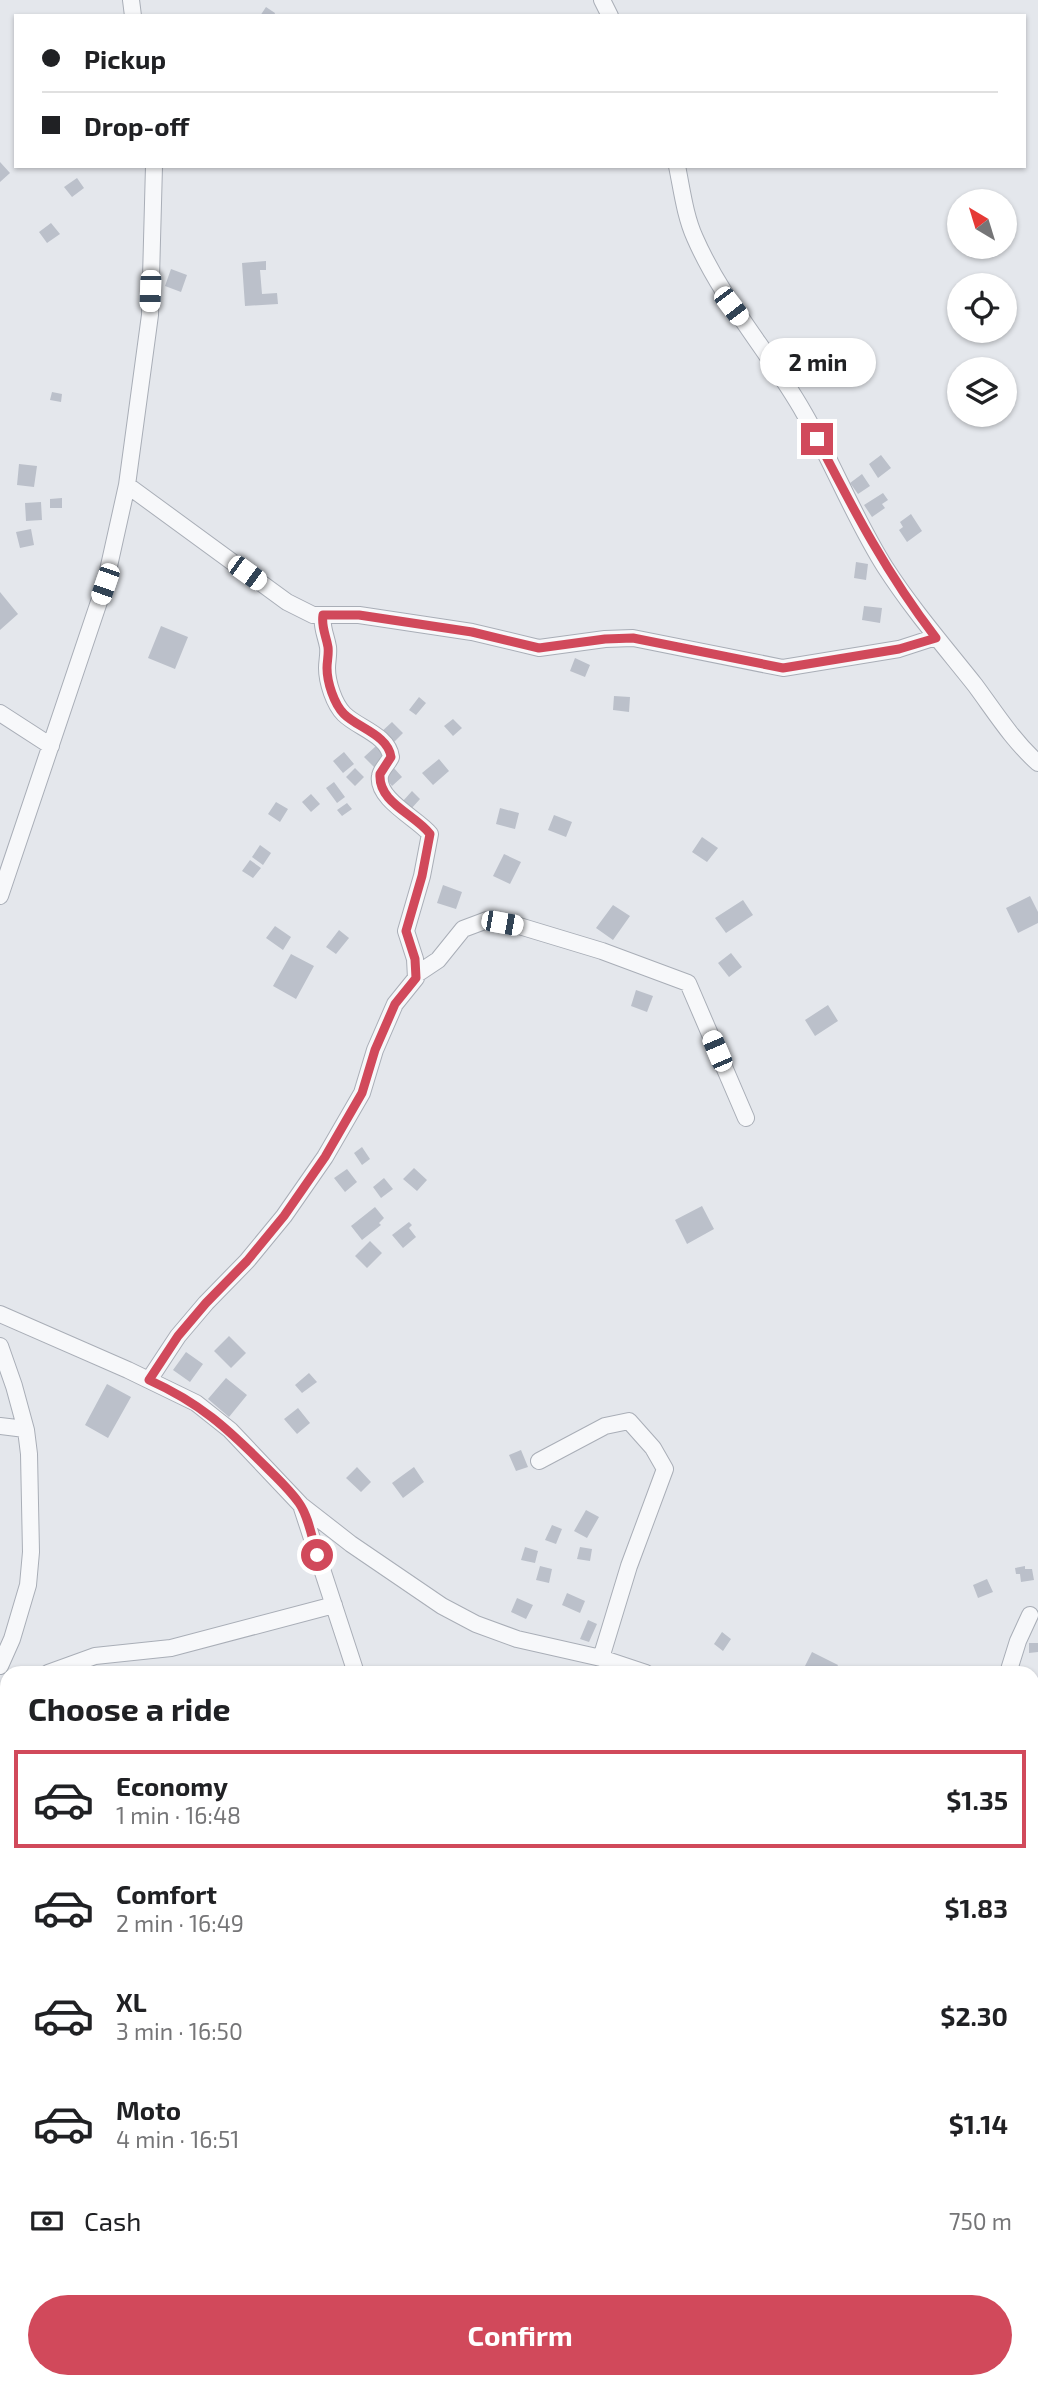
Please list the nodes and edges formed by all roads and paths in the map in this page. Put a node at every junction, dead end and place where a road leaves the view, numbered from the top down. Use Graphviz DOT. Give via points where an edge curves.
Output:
graph roads {
  1 [pos="154,168"];
  2 [pos="677,168"];
  3 [pos="127,485"];
  4 [pos="323,615"];
  5 [pos="936,638"];
  6 [pos="0,713"];
  7 [pos="51,746"];
  8 [pos="1038,763"];
  9 [pos="0,897"];
  10 [pos="417,974"];
  11 [pos="746,1118"];
  12 [pos="0,1314"];
  13 [pos="0,1346"];
  14 [pos="149,1380"];
  15 [pos="0,1426"];
  16 [pos="26,1429"];
  17 [pos="539,1461"];
  18 [pos="301,1505"];
  19 [pos="334,1605"];
  20 [pos="1030,1615"];
  21 [pos="601,1658"];
  22 [pos="0,1666"];
  23 [pos="69,1666"];
  24 [pos="354,1666"];
  25 [pos="625,1666"];
  26 [pos="1010,1666"];
  1 -- 3 [label="street" via="150,315"];
  2 -- 5 [label="street" via="693,235 706,261 731,306 788,386 886,568"];
  3 -- 4 [label="street" via="287,602"];
  3 -- 7 [label="street" via="105,584"];
  4 -- 5 [label="street" via="359,615 472,632 539,648 633,638 783,668 899,649"];
  4 -- 10 [label="street" via="327,672 339,707 388,748 391,757 380,774 383,790 430,834 406,931"];
  5 -- 8 [label="street"];
  6 -- 7 [label="street"];
  7 -- 9 [label="street"];
  10 -- 11 [label="street" via="438,960 463,929 487,920 602,951 688,983"];
  10 -- 14 [label="street" via="388,1019 362,1093 325,1157 284,1216 178,1336"];
  12 -- 14 [label="street"];
  13 -- 16 [label="street"];
  14 -- 18 [label="street" via="196,1403 230,1430"];
  15 -- 16 [label="street"];
  16 -- 22 [label="street" via="28,1585"];
  17 -- 21 [label="street" via="605,1426 629,1421 665,1469"];
  18 -- 19 [label="street"];
  18 -- 21 [label="street" via="351,1544 476,1624 517,1639"];
  19 -- 23 [label="street" via="171,1648 96,1657"];
  19 -- 24 [label="street"];
  20 -- 26 [label="street"];
  21 -- 25 [label="street"];
}
